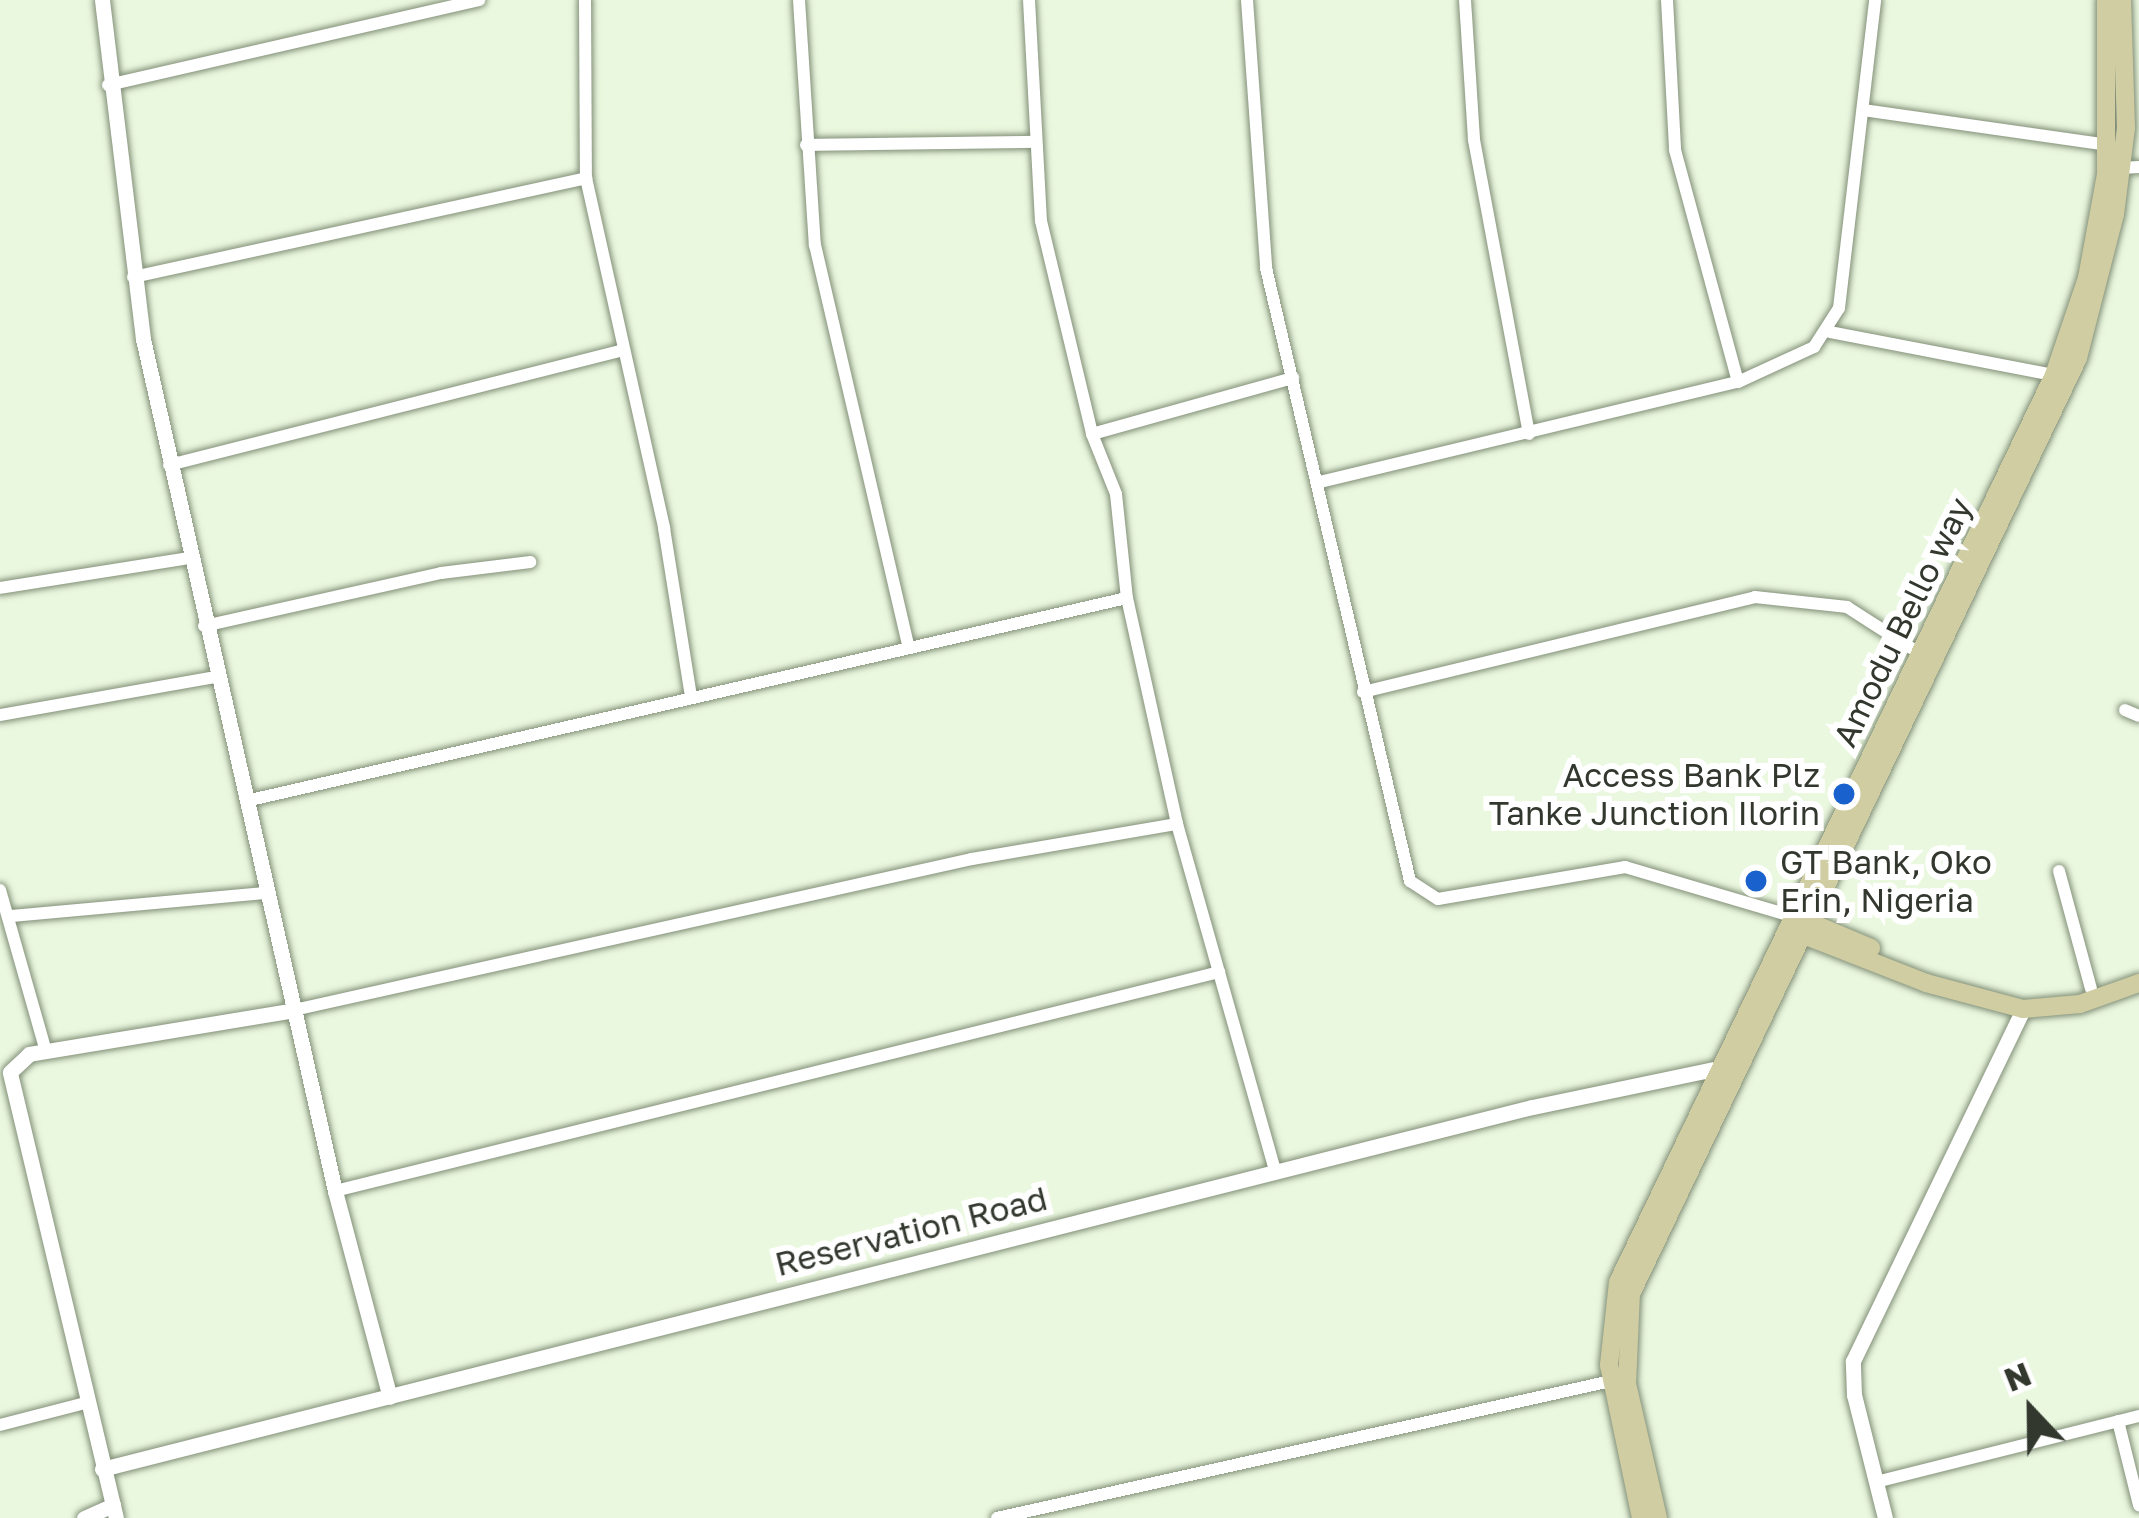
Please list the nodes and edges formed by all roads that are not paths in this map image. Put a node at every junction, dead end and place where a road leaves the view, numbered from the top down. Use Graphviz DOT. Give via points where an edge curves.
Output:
graph roads {
  1 [pos="102,0"];
  2 [pos="479,0"];
  3 [pos="585,0"];
  4 [pos="799,0"];
  5 [pos="1029,0"];
  6 [pos="1247,0"];
  7 [pos="1465,0"];
  8 [pos="1667,0"];
  9 [pos="1875,0"];
  10 [pos="2106,0"];
  11 [pos="2122,0"];
  12 [pos="108,85"];
  13 [pos="1863,110"];
  14 [pos="1035,142"];
  15 [pos="806,145"];
  16 [pos="2109,145"];
  17 [pos="2130,167"];
  18 [pos="586,178"];
  19 [pos="133,277"];
  20 [pos="1830,332"];
  21 [pos="621,351"];
  22 [pos="2054,375"];
  23 [pos="1292,378"];
  24 [pos="1738,382"];
  25 [pos="1092,434"];
  26 [pos="1528,434"];
  27 [pos="169,465"];
  28 [pos="1320,482"];
  29 [pos="190,558"];
  30 [pos="530,562"];
  31 [pos="0,588"];
  32 [pos="1127,598"];
  33 [pos="204,626"];
  34 [pos="908,644"];
  35 [pos="1919,653"];
  36 [pos="216,677"];
  37 [pos="1363,692"];
  38 [pos="691,696"];
  39 [pos="0,715"];
  40 [pos="246,801"];
  41 [pos="1177,824"];
  42 [pos="2059,871"];
  43 [pos="268,893"];
  44 [pos="1,896"];
  45 [pos="12,916"];
  46 [pos="1793,922"];
  47 [pos="2139,970"];
  48 [pos="1219,972"];
  49 [pos="2139,983"];
  50 [pos="2091,989"];
  51 [pos="2023,1009"];
  52 [pos="294,1010"];
  53 [pos="46,1051"];
  54 [pos="8,1063"];
  55 [pos="1728,1066"];
  56 [pos="1275,1172"];
  57 [pos="335,1191"];
  58 [pos="1611,1381"];
  59 [pos="390,1397"];
  60 [pos="85,1403"];
  61 [pos="2139,1416"];
  62 [pos="2118,1421"];
  63 [pos="0,1425"];
  64 [pos="102,1469"];
  65 [pos="1876,1482"];
  66 [pos="2139,1505"];
  67 [pos="114,1512"];
  68 [pos="84,1518"];
  69 [pos="997,1518"];
  70 [pos="1641,1518"];
  71 [pos="1658,1518"];
  72 [pos="1885,1518"];
  1 -- 12 [label="street"];
  2 -- 12 [label="street"];
  3 -- 18 [label="street"];
  4 -- 15 [label="street"];
  5 -- 14 [label="street"];
  6 -- 23 [label="street" via="1255,193"];
  7 -- 26 [label="street" via="1474,140"];
  8 -- 24 [label="street" via="1675,150"];
  9 -- 13 [label="street"];
  10 -- 16 [label="main road, Amodu Bello way"];
  11 -- 17 [label="main road, Amodu Bello way"];
  12 -- 19 [label="street"];
  13 -- 16 [label="street"];
  13 -- 20 [label="street" via="1840,308"];
  14 -- 15 [label="street"];
  14 -- 25 [label="street" via="1041,220"];
  15 -- 34 [label="street" via="815,245"];
  16 -- 22 [label="main road, Amodu Bello way" via="2087,278"];
  17 -- 46 [label="main road, Amodu Bello way" via="2062,397"];
  18 -- 19 [label="street"];
  18 -- 21 [label="street"];
  19 -- 27 [label="street"];
  20 -- 22 [label="street"];
  20 -- 24 [label="street" via="1797,361"];
  21 -- 27 [label="street"];
  21 -- 38 [label="street" via="664,528"];
  22 -- 35 [label="main road, Amodu Bello way"];
  23 -- 25 [label="street"];
  23 -- 28 [label="street"];
  24 -- 26 [label="street"];
  25 -- 32 [label="street" via="1116,494"];
  26 -- 28 [label="street"];
  27 -- 29 [label="street"];
  28 -- 37 [label="street"];
  29 -- 31 [label="street"];
  29 -- 33 [label="street"];
  30 -- 33 [label="street" via="441,573"];
  32 -- 34 [label="street"];
  32 -- 41 [label="street"];
  33 -- 36 [label="street"];
  34 -- 38 [label="street"];
  35 -- 37 [label="street" via="1847,608 1755,597"];
  35 -- 46 [label="main road, Amodu Bello way"];
  36 -- 39 [label="street"];
  36 -- 40 [label="street"];
  37 -- 46 [label="street" via="1406,870 1425,897 1606,866"];
  38 -- 40 [label="street"];
  40 -- 43 [label="street"];
  41 -- 48 [label="street"];
  41 -- 52 [label="street" via="972,859"];
  42 -- 50 [label="street"];
  43 -- 45 [label="street"];
  43 -- 52 [label="street"];
  44 -- 45 [label="street"];
  45 -- 53 [label="street"];
  46 -- 50 [label="main road" via="1974,987 2039,996"];
  46 -- 51 [label="main road" via="1926,983"];
  46 -- 55 [label="main road, Amodu Bello way"];
  47 -- 50 [label="main road"];
  48 -- 56 [label="street"];
  48 -- 57 [label="street"];
  49 -- 51 [label="main road" via="2080,1004"];
  51 -- 65 [label="street" via="1853,1361"];
  52 -- 53 [label="street"];
  52 -- 57 [label="street"];
  53 -- 54 [label="street"];
  54 -- 60 [label="street"];
  55 -- 56 [label="street, Reservation Road"];
  55 -- 58 [label="main road, Amodu Bello way" via="1618,1282 1609,1316"];
  55 -- 71 [label="main road, Amodu Bello way" via="1631,1294 1627,1384"];
  56 -- 59 [label="street, Reservation Road"];
  57 -- 59 [label="street"];
  58 -- 69 [label="street"];
  58 -- 70 [label="main road, Amodu Bello way"];
  59 -- 64 [label="street, Reservation Road"];
  60 -- 63 [label="street"];
  60 -- 64 [label="street"];
  61 -- 62 [label="street"];
  62 -- 65 [label="street"];
  62 -- 66 [label="street"];
  64 -- 67 [label="street"];
  65 -- 72 [label="street"];
  67 -- 68 [label="street"];
}
